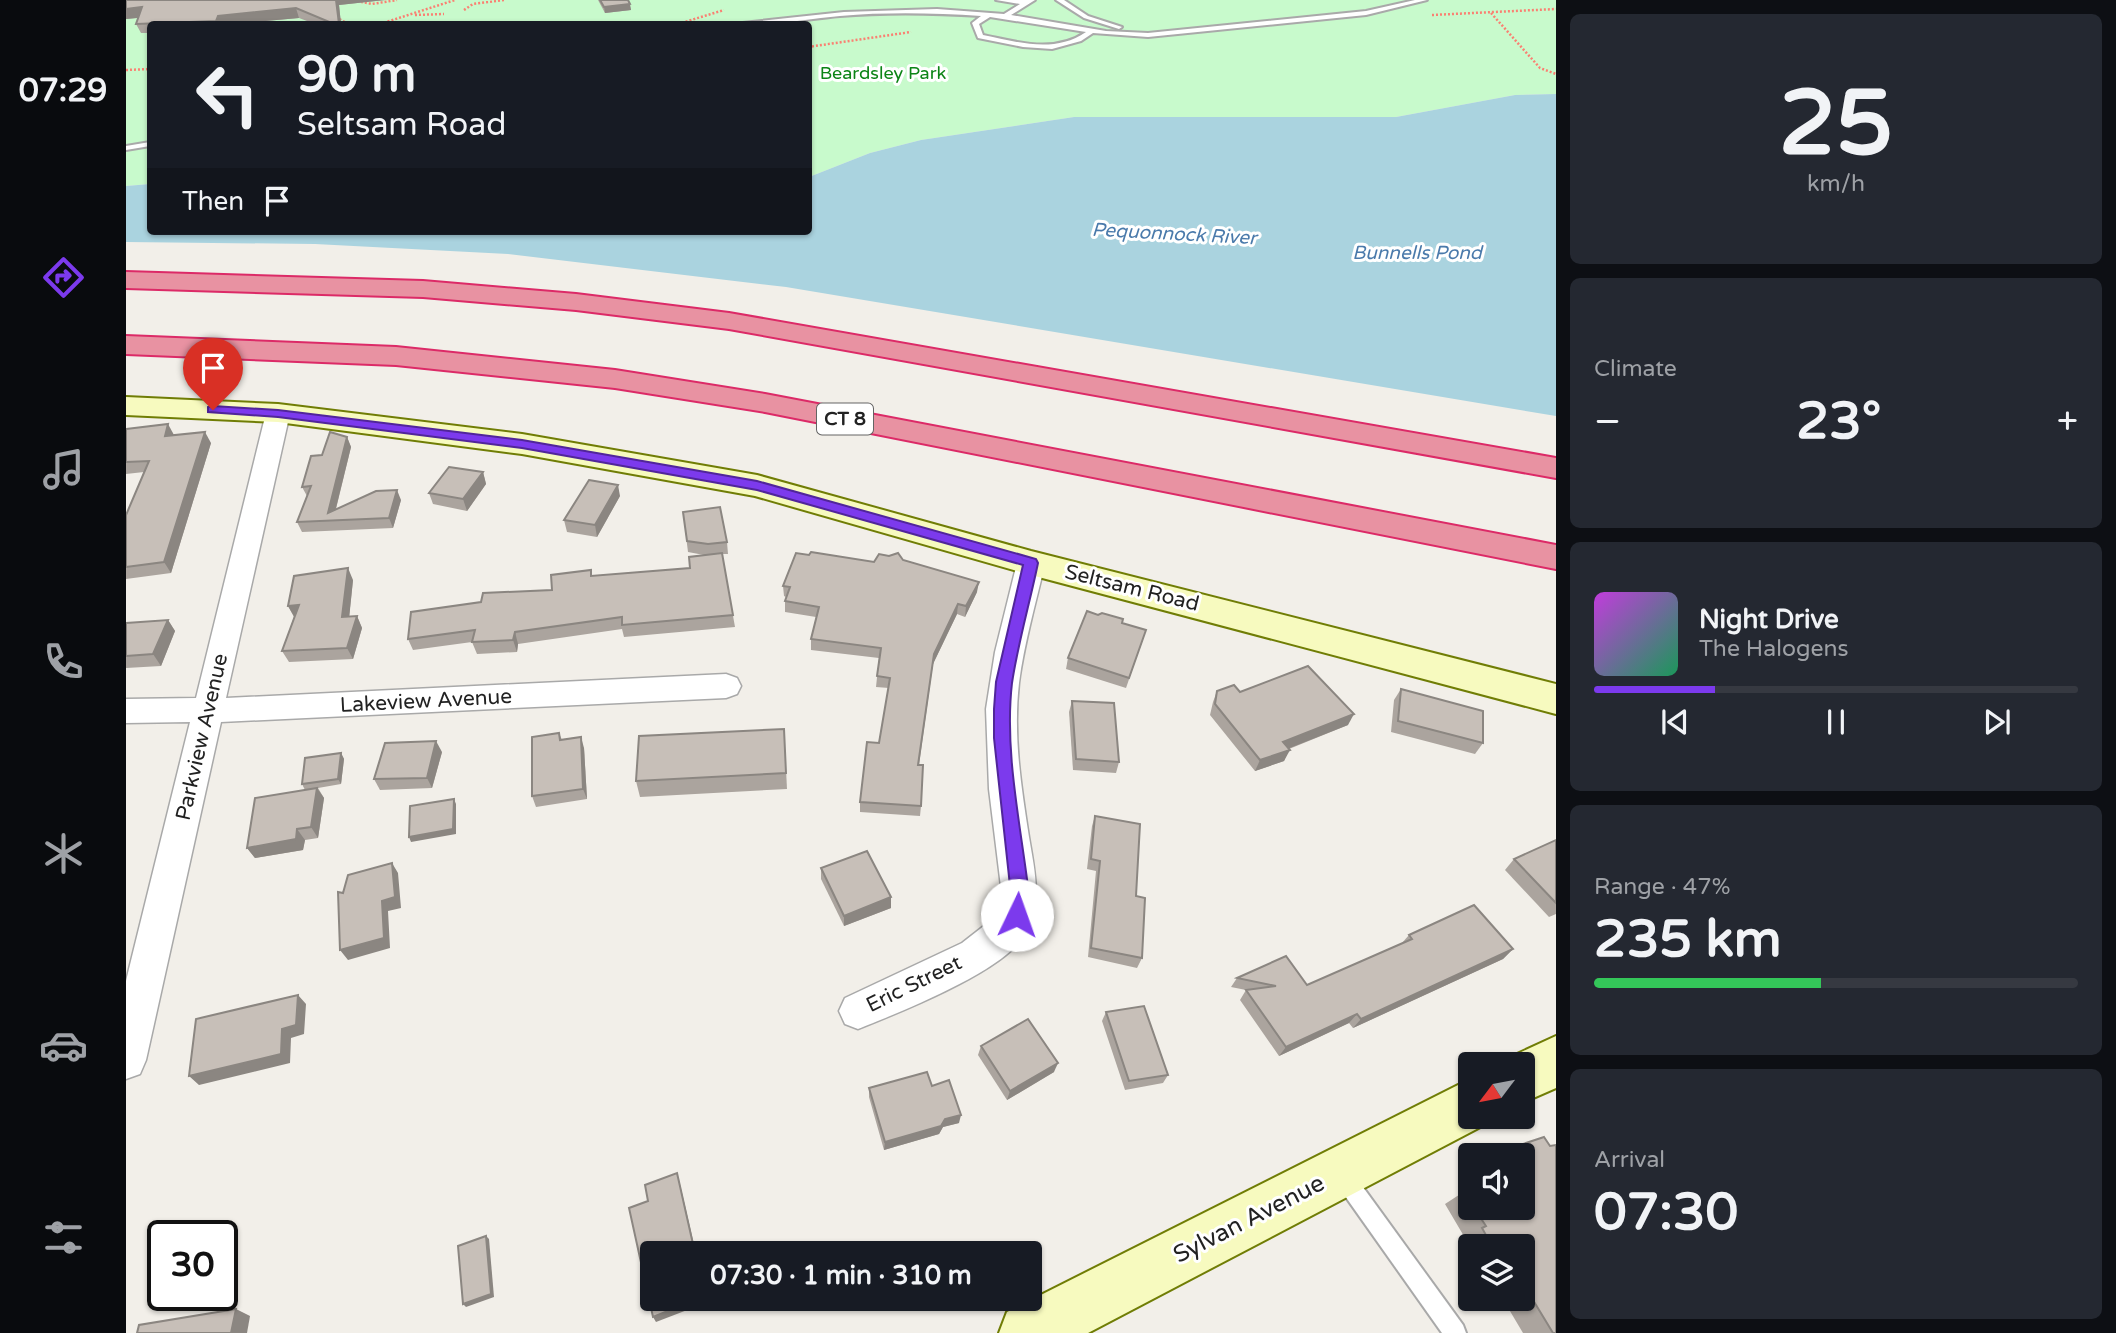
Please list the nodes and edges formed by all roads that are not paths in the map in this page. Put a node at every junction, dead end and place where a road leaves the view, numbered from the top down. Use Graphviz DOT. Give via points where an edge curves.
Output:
graph roads {
  1 [pos="999,0"];
  2 [pos="1059,0"];
  3 [pos="1424,0"];
  4 [pos="1028,1"];
  5 [pos="918,2"];
  6 [pos="928,12"];
  7 [pos="988,15"];
  8 [pos="1005,16"];
  9 [pos="774,21"];
  10 [pos="1091,32"];
  11 [pos="1148,35"];
  12 [pos="126,136"];
  13 [pos="147,143"];
  14 [pos="147,144"];
  15 [pos="126,148"];
  16 [pos="126,280"];
  17 [pos="126,345"];
  18 [pos="126,406"];
  19 [pos="278,414"];
  20 [pos="1556,468"];
  21 [pos="1556,557"];
  22 [pos="1031,563"];
  23 [pos="726,686"];
  24 [pos="1556,699"];
  25 [pos="209,709"];
  26 [pos="126,711"];
  27 [pos="858,1011"];
  28 [pos="126,1060"];
  29 [pos="1556,1062"];
  30 [pos="1535,1072"];
  31 [pos="1458,1111"];
  32 [pos="1341,1172"];
  33 [pos="1028,1333"];
  34 [pos="1455,1333"];
  1 -- 4 [label="lane"];
  2 -- 11 [label="lane" via="1086,17"];
  3 -- 11 [label="lane" via="1366,13"];
  4 -- 8 [label="lane"];
  5 -- 6 [label="lane"];
  6 -- 7 [label="lane"];
  6 -- 9 [label="lane"];
  7 -- 8 [label="lane"];
  7 -- 10 [label="lane" via="975,23 980,37 1051,48 1066,47"];
  8 -- 10 [label="lane"];
  10 -- 11 [label="lane"];
  12 -- 13 [label="lane"];
  14 -- 15 [label="lane"];
  16 -- 20 [label="highway" via="410,288 652,311 862,343"];
  17 -- 21 [label="highway, CT 8" via="396,356 640,383 765,403"];
  18 -- 19 [label="main road, Seltsam Road"];
  19 -- 22 [label="main road, Seltsam Road" via="522,444 757,486"];
  19 -- 25 [label="street, Parkview Avenue"];
  22 -- 24 [label="main road, Seltsam Road"];
  22 -- 27 [label="street, Eric Street" via="1004,682 1002,738 1020,895 1017,915 983,950"];
  23 -- 25 [label="street, Lakeview Avenue"];
  25 -- 26 [label="street, Lakeview Avenue"];
  25 -- 28 [label="street, Parkview Avenue"];
  29 -- 30 [label="main road"];
  31 -- 32 [label="main road, Sylvan Avenue"];
  32 -- 33 [label="main road, Sylvan Avenue"];
  32 -- 34 [label="lane"];
}
